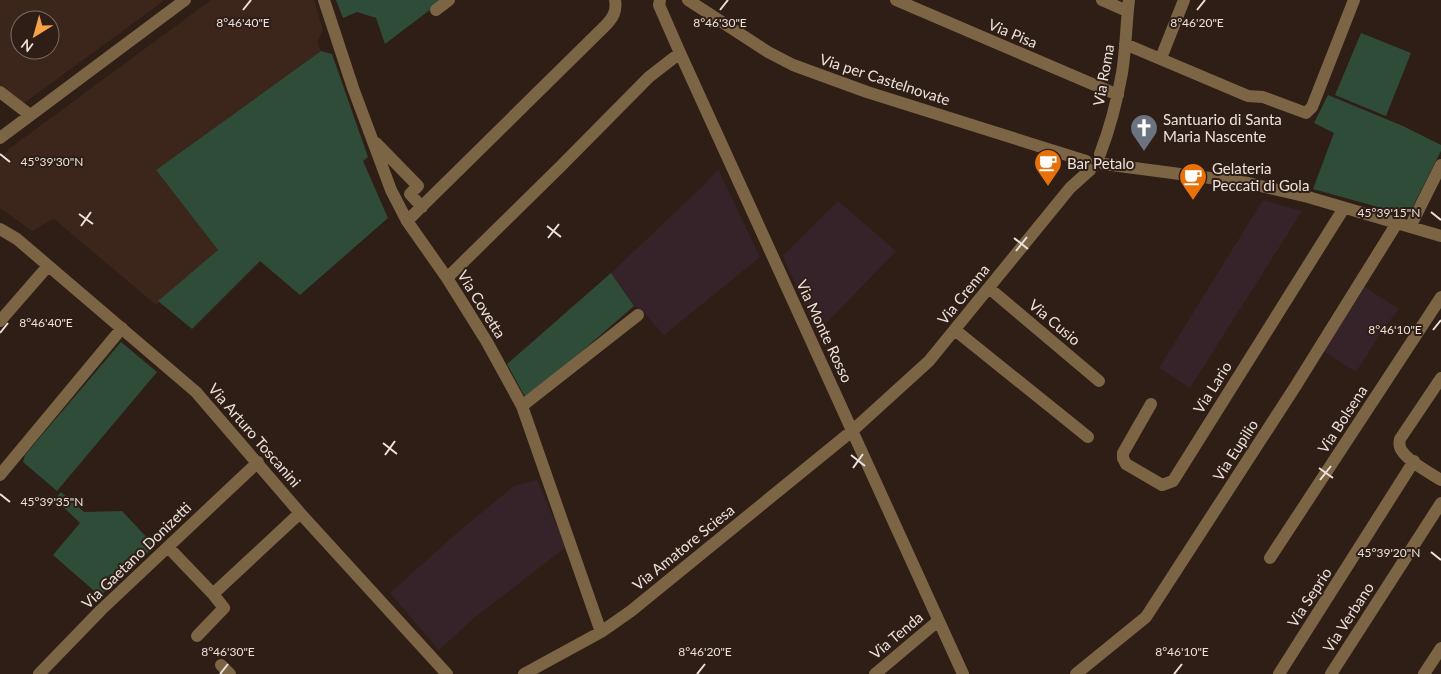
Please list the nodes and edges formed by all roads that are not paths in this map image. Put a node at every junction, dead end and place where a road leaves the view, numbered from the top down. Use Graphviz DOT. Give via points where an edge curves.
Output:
graph roads {
  1 [pos="185,0"];
  2 [pos="324,0"];
  3 [pos="449,0"];
  4 [pos="615,0"];
  5 [pos="660,0"];
  6 [pos="896,0"];
  7 [pos="1102,0"];
  8 [pos="1184,0"];
  9 [pos="1354,0"];
  10 [pos="690,1"];
  11 [pos="1128,6"];
  12 [pos="436,10"];
  13 [pos="1125,44"];
  14 [pos="680,54"];
  15 [pos="1161,58"];
  16 [pos="0,92"];
  17 [pos="1118,95"];
  18 [pos="0,105"];
  19 [pos="27,118"];
  20 [pos="0,138"];
  21 [pos="372,140"];
  22 [pos="1102,159"];
  23 [pos="1088,165"];
  24 [pos="1441,165"];
  25 [pos="410,194"];
  26 [pos="399,205"];
  27 [pos="422,207"];
  28 [pos="1344,208"];
  29 [pos="0,220"];
  30 [pos="407,221"];
  31 [pos="1398,223"];
  32 [pos="1410,227"];
  33 [pos="0,229"];
  34 [pos="1441,236"];
  35 [pos="17,239"];
  36 [pos="48,266"];
  37 [pos="447,278"];
  38 [pos="989,288"];
  39 [pos="1441,297"];
  40 [pos="638,315"];
  41 [pos="0,321"];
  42 [pos="122,328"];
  43 [pos="955,330"];
  44 [pos="1441,378"];
  45 [pos="1099,381"];
  46 [pos="1151,404"];
  47 [pos="522,406"];
  48 [pos="852,431"];
  49 [pos="1088,437"];
  50 [pos="258,462"];
  51 [pos="1414,462"];
  52 [pos="0,475"];
  53 [pos="1441,480"];
  54 [pos="1441,503"];
  55 [pos="300,513"];
  56 [pos="168,547"];
  57 [pos="1270,558"];
  58 [pos="213,594"];
  59 [pos="938,621"];
  60 [pos="601,632"];
  61 [pos="197,636"];
  62 [pos="1441,648"];
  63 [pos="547,669"];
  64 [pos="39,674"];
  65 [pos="447,674"];
  66 [pos="524,674"];
  67 [pos="875,674"];
  68 [pos="963,674"];
  69 [pos="1076,674"];
  70 [pos="1279,674"];
  71 [pos="1330,674"];
  72 [pos="1424,674"];
  1 -- 19 [label="street"];
  2 -- 21 [label="street, Via Covetta"];
  3 -- 12 [label="street"];
  4 -- 27 [label="street" via="613,18"];
  5 -- 14 [label="street, Via Monte Rosso"];
  6 -- 17 [label="street, Via Pisa"];
  7 -- 11 [label="street"];
  8 -- 15 [label="street"];
  9 -- 15 [label="street" via="1312,107 1306,113 1263,97 1248,96"];
  10 -- 23 [label="street, Via per Castelnovate" via="793,65"];
  11 -- 13 [label="street, Via Roma"];
  13 -- 15 [label="street"];
  13 -- 17 [label="street, Via Roma"];
  14 -- 37 [label="street" via="649,77"];
  14 -- 48 [label="street, Via Monte Rosso"];
  16 -- 19 [label="street"];
  17 -- 22 [label="street, Via Roma"];
  18 -- 19 [label="street" via="2,103"];
  19 -- 20 [label="street"];
  21 -- 25 [label="street" via="418,186"];
  21 -- 26 [label="street, Via Covetta"];
  22 -- 23 [label="street, Via Crenna" via="1103,167 1097,171"];
  22 -- 28 [label="street" via="1248,182"];
  23 -- 38 [label="street, Via Crenna"];
  24 -- 32 [label="street"];
  25 -- 26 [label="street"];
  25 -- 27 [label="street"];
  26 -- 30 [label="street, Via Covetta"];
  27 -- 30 [label="street"];
  28 -- 31 [label="street"];
  28 -- 46 [label="street, Via Lario" via="1173,481 1162,485 1126,464 1123,458"];
  29 -- 35 [label="street"];
  30 -- 37 [label="street, Via Covetta"];
  31 -- 32 [label="street"];
  31 -- 69 [label="street, Via Eupilio" via="1146,617"];
  32 -- 34 [label="street"];
  33 -- 35 [label="street"];
  35 -- 36 [label="street, Via Arturo Toscanini"];
  36 -- 41 [label="street"];
  36 -- 42 [label="street, Via Arturo Toscanini"];
  37 -- 47 [label="street, Via Covetta"];
  38 -- 43 [label="street, Via Crenna"];
  38 -- 45 [label="street, Via Cusio"];
  39 -- 57 [label="street, Via Bolsena"];
  40 -- 47 [label="street"];
  42 -- 50 [label="street, Via Arturo Toscanini" via="196,392"];
  42 -- 52 [label="street"];
  43 -- 48 [label="street, Via Crenna" via="929,362"];
  43 -- 49 [label="street"];
  44 -- 51 [label="street" via="1400,439 1400,449"];
  47 -- 60 [label="street, Via Covetta"];
  48 -- 59 [label="street, Via Monte Rosso"];
  48 -- 60 [label="street, Via Amatore Sciesa"];
  50 -- 55 [label="street, Via Arturo Toscanini"];
  50 -- 56 [label="street, Via Gaetano Donizetti"];
  51 -- 53 [label="street"];
  51 -- 70 [label="street, Via Seprio"];
  54 -- 71 [label="street, Via Verbano"];
  55 -- 58 [label="street"];
  55 -- 65 [label="street, Via Arturo Toscanini"];
  56 -- 58 [label="street"];
  56 -- 64 [label="street, Via Gaetano Donizetti"];
  58 -- 61 [label="street" via="224,608"];
  59 -- 67 [label="street, Via Tenda"];
  59 -- 68 [label="street, Via Monte Rosso"];
  60 -- 63 [label="street, Via Amatore Sciesa"];
  62 -- 72 [label="street"];
  63 -- 66 [label="street, Via Amatore Sciesa"];
}
